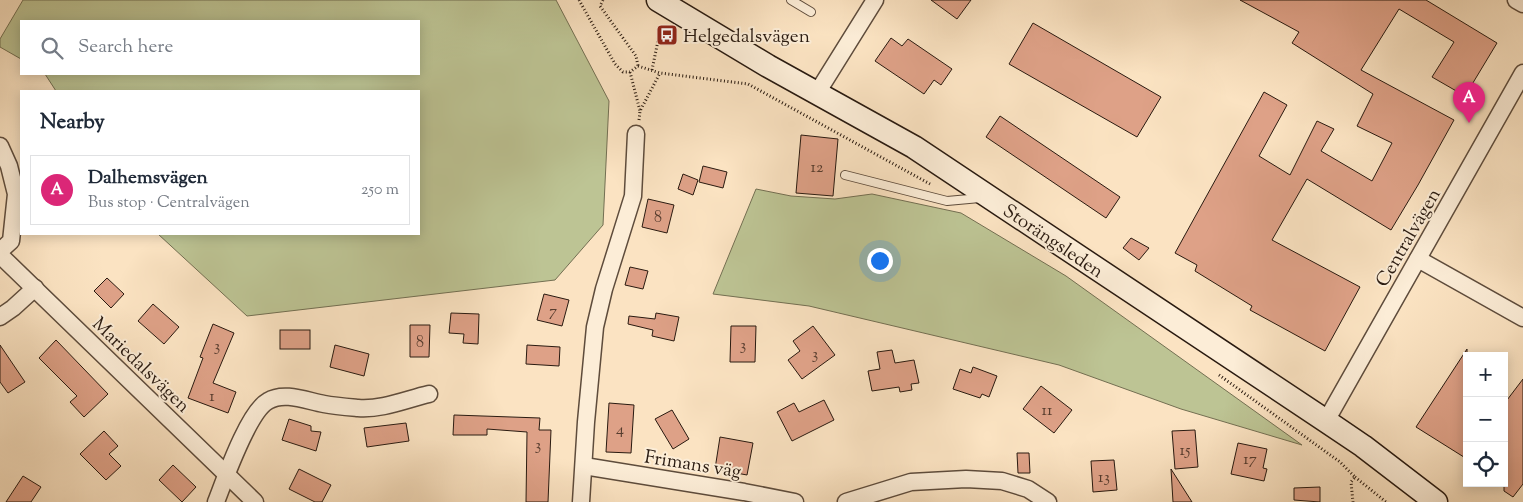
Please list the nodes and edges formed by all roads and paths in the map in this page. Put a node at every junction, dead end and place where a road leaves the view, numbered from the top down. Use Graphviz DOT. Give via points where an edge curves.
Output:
graph roads {
  1 [pos="579,0"];
  2 [pos="603,0"];
  3 [pos="658,0"];
  4 [pos="791,0"];
  5 [pos="875,0"];
  6 [pos="1516,0"];
  7 [pos="1523,4"];
  8 [pos="811,12"];
  9 [pos="660,31"];
  10 [pos="638,66"];
  11 [pos="652,70"];
  12 [pos="630,72"];
  13 [pos="660,73"];
  14 [pos="1523,73"];
  15 [pos="816,93"];
  16 [pos="640,112"];
  17 [pos="636,134"];
  18 [pos="0,146"];
  19 [pos="846,175"];
  20 [pos="990,198"];
  21 [pos="957,200"];
  22 [pos="0,251"];
  23 [pos="0,255"];
  24 [pos="1418,259"];
  25 [pos="35,288"];
  26 [pos="0,317"];
  27 [pos="1523,318"];
  28 [pos="1217,374"];
  29 [pos="430,394"];
  30 [pos="1326,421"];
  31 [pos="584,466"];
  32 [pos="227,475"];
  33 [pos="1355,477"];
  34 [pos="216,502"];
  35 [pos="255,502"];
  36 [pos="581,502"];
  37 [pos="795,502"];
  38 [pos="846,502"];
  39 [pos="1048,502"];
  40 [pos="1353,502"];
  41 [pos="1386,502"];
  42 [pos="1436,502"];
  1 -- 12 [label="path" via="615,64 622,72"];
  2 -- 10 [label="path" via="600,6 636,56"];
  3 -- 15 [label="main road, Storängsleden"];
  4 -- 8 [label="lane"];
  5 -- 15 [label="street"];
  6 -- 7 [label="street"];
  9 -- 11 [label="path"];
  10 -- 11 [label="path"];
  10 -- 12 [label="path"];
  11 -- 13 [label="path"];
  12 -- 16 [label="path"];
  13 -- 16 [label="path"];
  13 -- 21 [label="path" via="748,84"];
  14 -- 24 [label="street, Centralvägen"];
  15 -- 20 [label="main road, Storängsleden" via="914,147"];
  16 -- 17 [label="path"];
  17 -- 31 [label="street" via="633,196 595,328"];
  18 -- 22 [label="street" via="16,194 11,241"];
  19 -- 21 [label="lane" via="947,201"];
  20 -- 21 [label="lane"];
  20 -- 30 [label="main road, Storängsleden"];
  23 -- 25 [label="street, Mariedalsvägen"];
  24 -- 27 [label="street"];
  24 -- 30 [label="street, Centralvägen"];
  25 -- 26 [label="street"];
  25 -- 32 [label="street, Mariedalsvägen"];
  28 -- 33 [label="path" via="1340,462"];
  29 -- 32 [label="street" via="361,408 288,397 267,401 248,427"];
  30 -- 42 [label="main road, Storängsleden"];
  31 -- 36 [label="street"];
  31 -- 37 [label="street, Frimans väg"];
  32 -- 34 [label="street"];
  32 -- 35 [label="street, Mariedalsvägen"];
  33 -- 40 [label="path" via="1351,482"];
  33 -- 41 [label="path"];
  38 -- 39 [label="street" via="911,482 966,479 1002,480 1028,489"];
}
